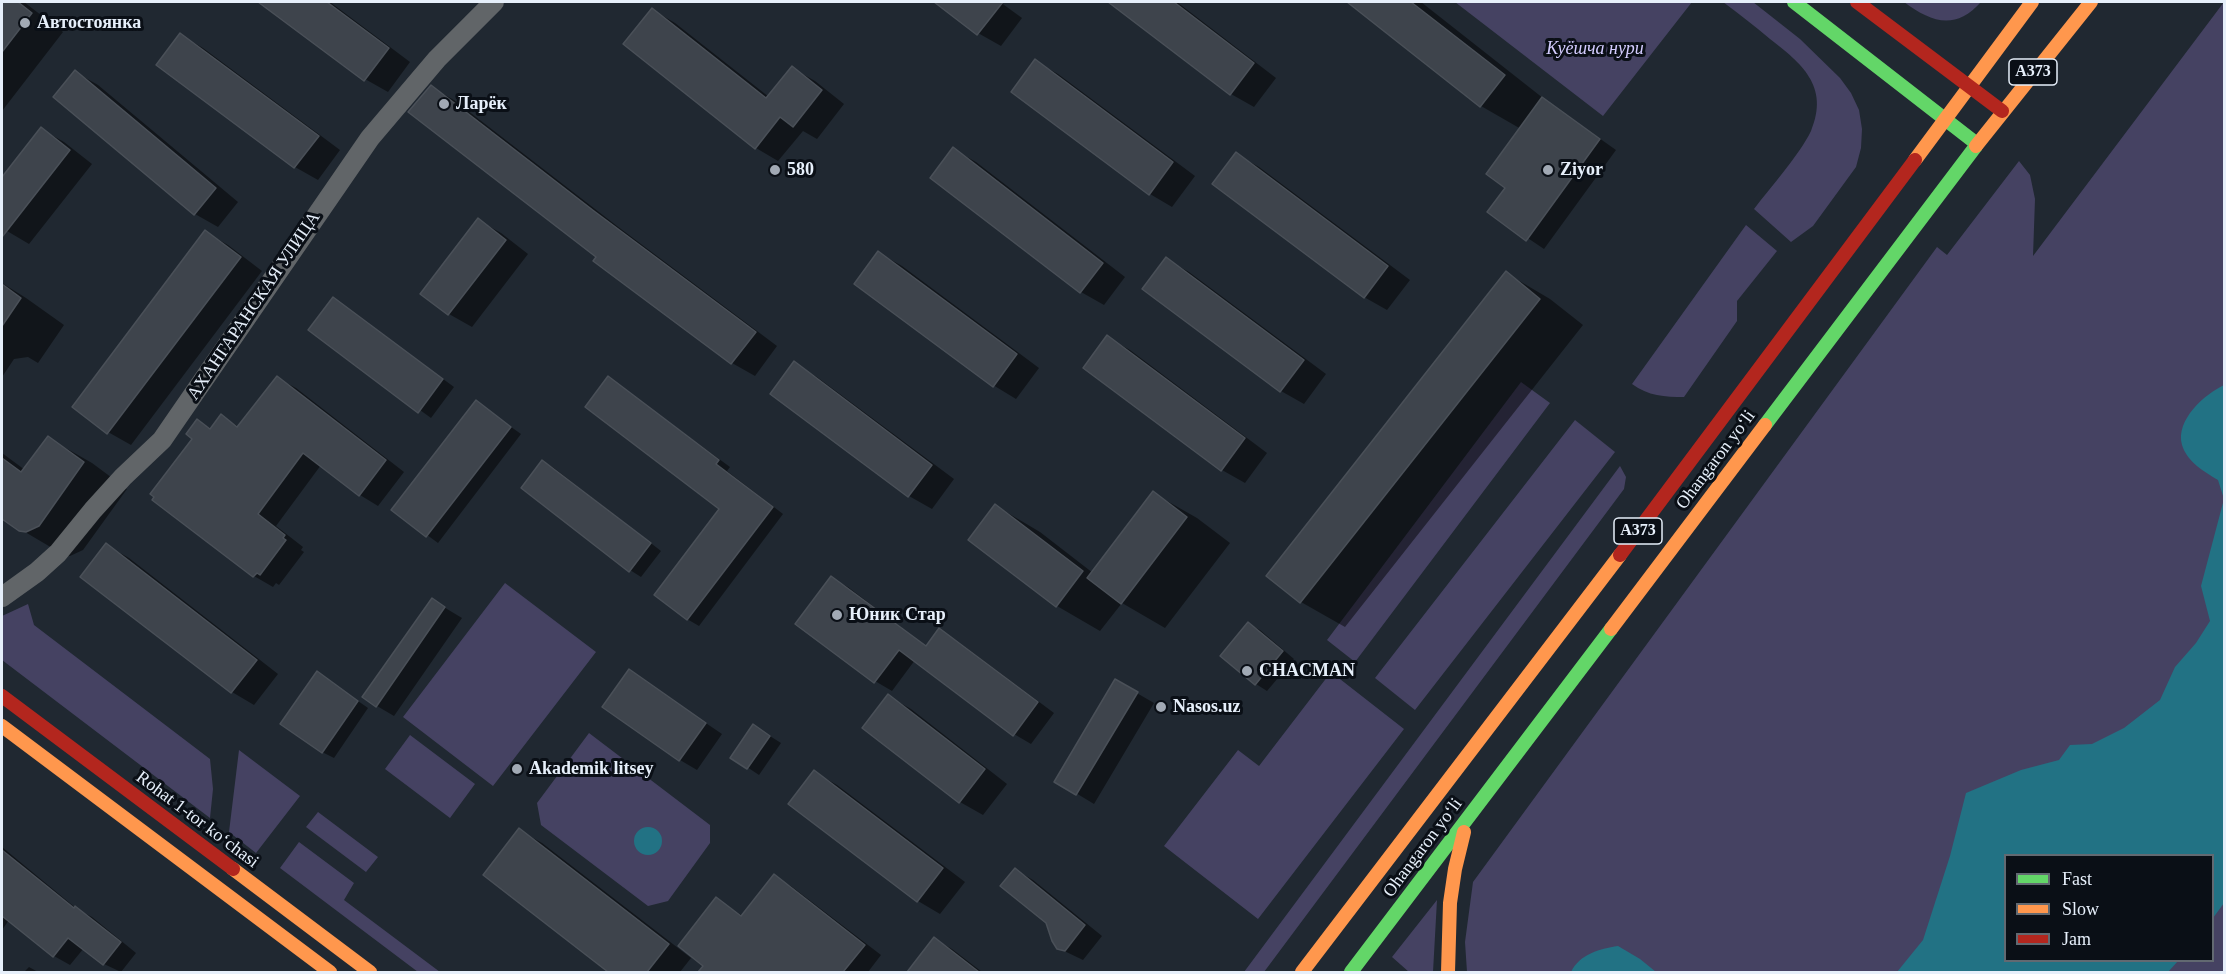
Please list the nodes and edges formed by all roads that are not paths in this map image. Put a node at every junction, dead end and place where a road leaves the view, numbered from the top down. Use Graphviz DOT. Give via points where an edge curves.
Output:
graph roads {
  1 [pos="494,2"];
  2 [pos="1794,2"];
  3 [pos="1857,2"];
  4 [pos="2032,2"];
  5 [pos="2091,2"];
  6 [pos="1970,86"];
  7 [pos="2002,111"];
  8 [pos="1945,120"];
  9 [pos="1977,144"];
  10 [pos="2,597"];
  11 [pos="2,696"];
  12 [pos="2,726"];
  13 [pos="1467,819"];
  14 [pos="330,972"];
  15 [pos="370,972"];
  16 [pos="1302,972"];
  17 [pos="1351,972"];
  18 [pos="1448,972"];
  1 -- 10 [label="street, АХАНГАРАНСКАЯ УЛИЦА" via="437,59 369,138 162,440 123,477 58,553"];
  2 -- 8 [label="main road"];
  3 -- 6 [label="main road"];
  4 -- 6 [label="main road, Ohangaron yoʻli / A373"];
  5 -- 7 [label="main road, Ohangaron yoʻli / A373"];
  6 -- 7 [label="main road"];
  6 -- 8 [label="main road, Ohangaron yoʻli / A373"];
  7 -- 9 [label="main road, Ohangaron yoʻli / A373"];
  8 -- 9 [label="main road"];
  8 -- 16 [label="main road, Ohangaron yoʻli / A373"];
  9 -- 13 [label="main road, Ohangaron yoʻli / A373"];
  11 -- 15 [label="main road, Rohat 1-tor koʻchasi"];
  12 -- 14 [label="main road"];
  13 -- 17 [label="main road, Ohangaron yoʻli / A373"];
  13 -- 18 [label="main road" via="1450,903"];
}
